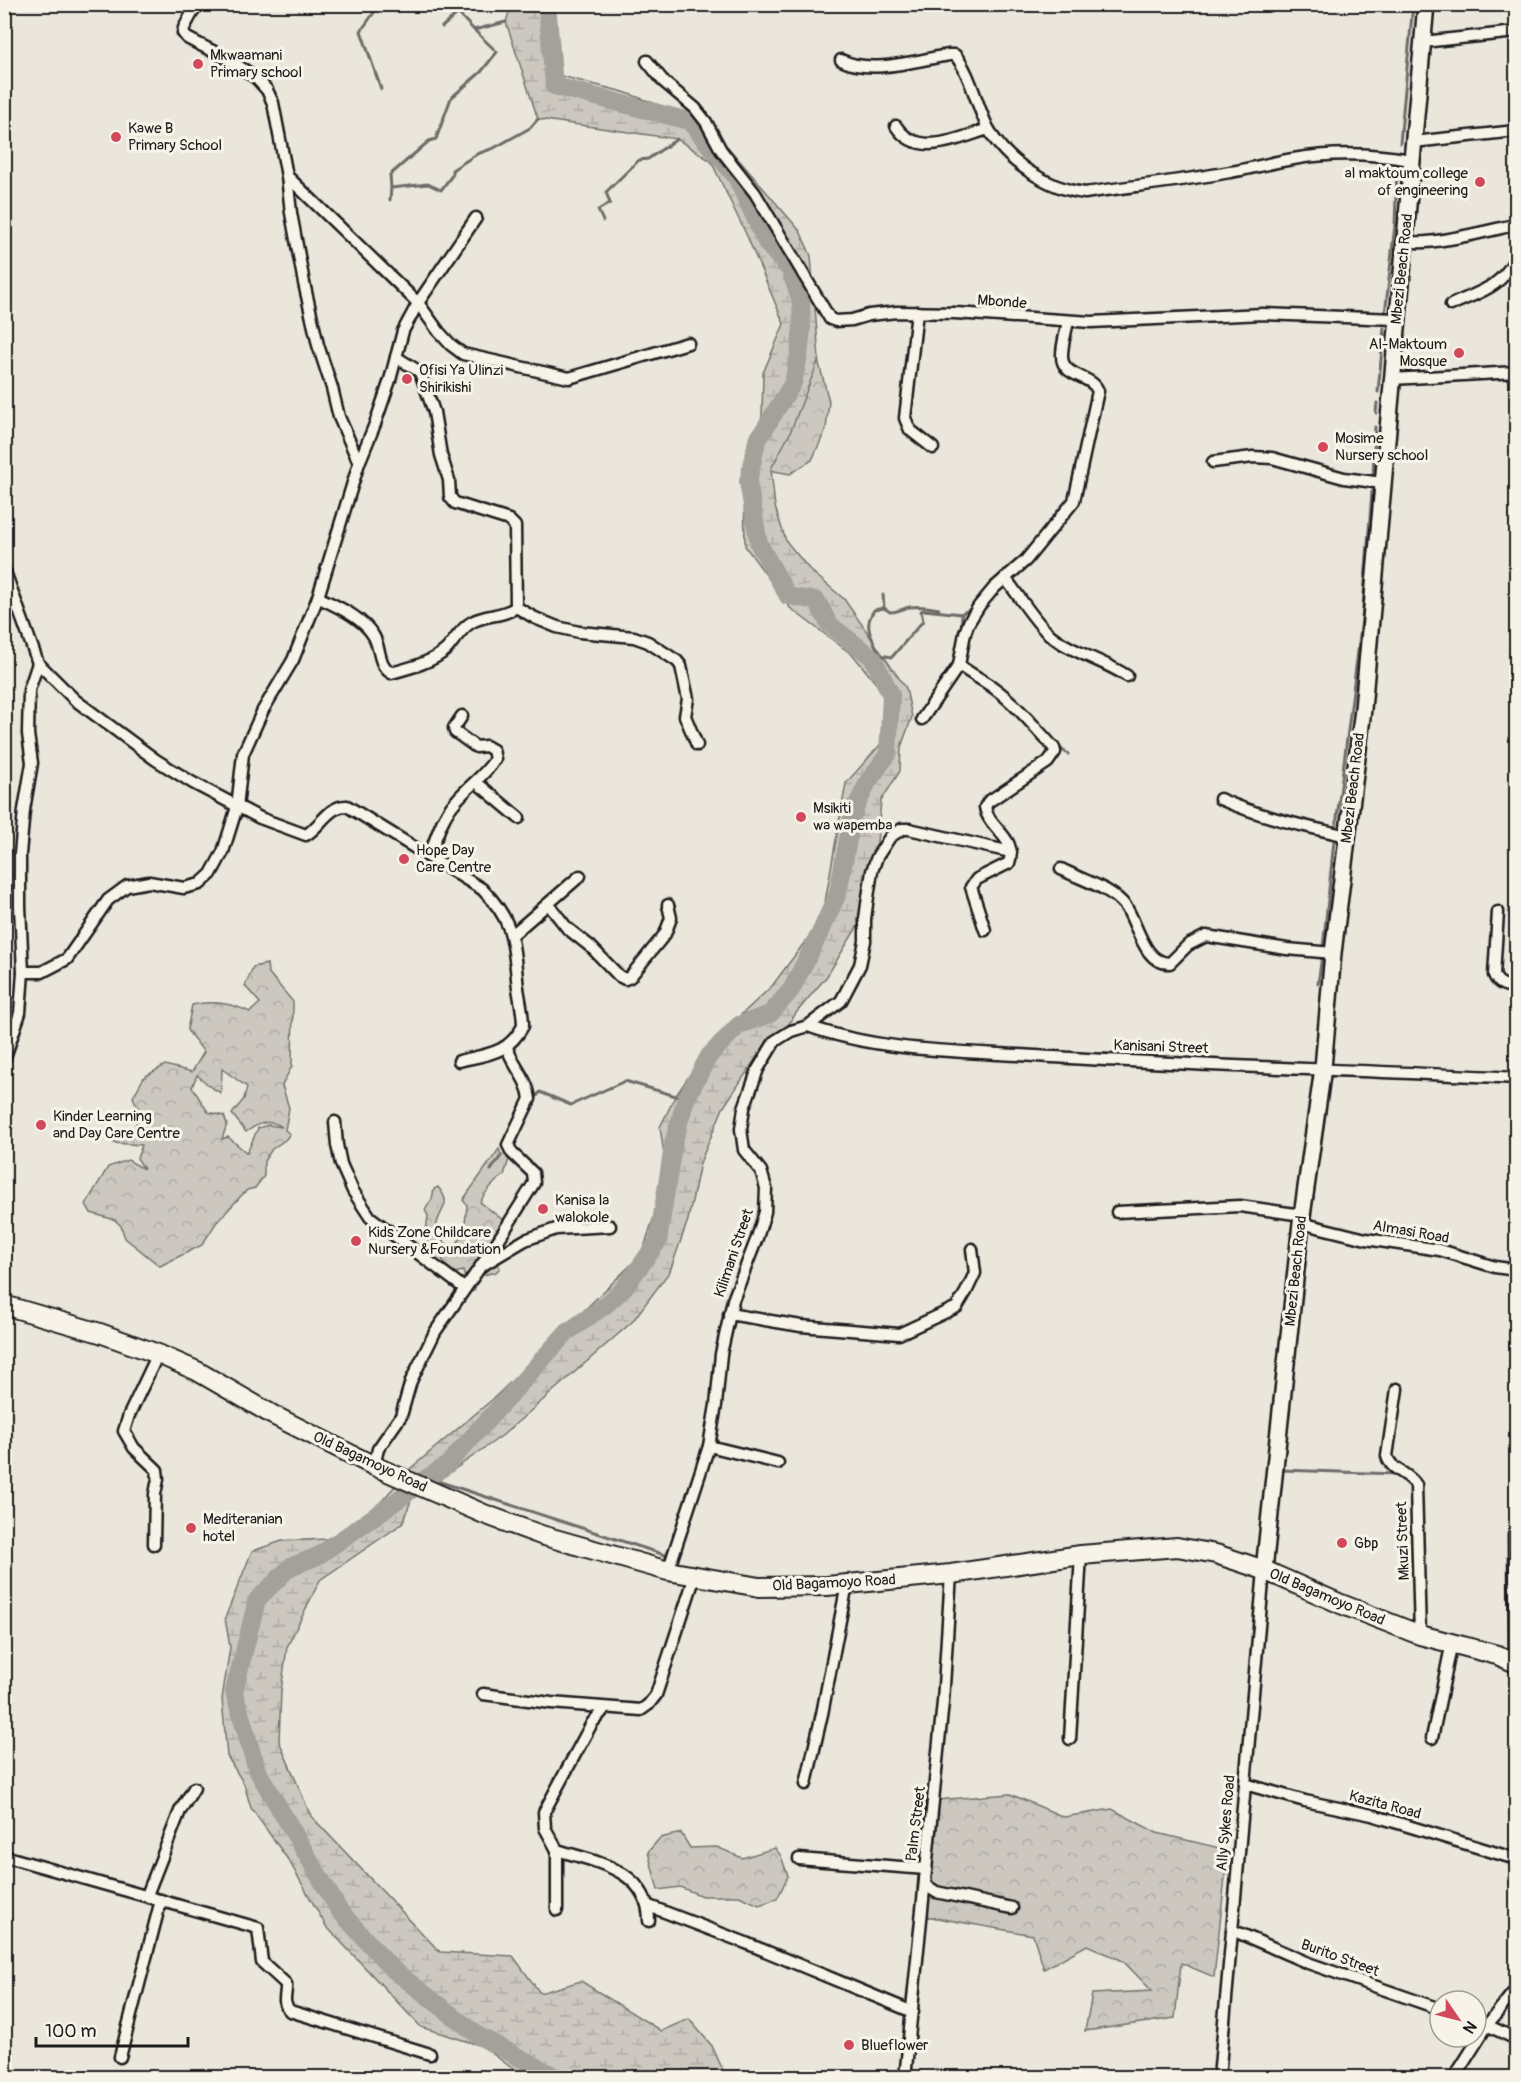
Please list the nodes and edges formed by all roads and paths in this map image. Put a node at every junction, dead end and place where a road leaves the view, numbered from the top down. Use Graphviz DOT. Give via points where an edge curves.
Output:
graph roads {
  1 [pos="197,4"];
  2 [pos="1426,4"];
  3 [pos="1516,32"];
  4 [pos="1423,42"];
  5 [pos="841,60"];
  6 [pos="647,61"];
  7 [pos="896,126"];
  8 [pos="988,129"];
  9 [pos="1516,131"];
  10 [pos="1413,142"];
  11 [pos="1411,160"];
  12 [pos="287,176"];
  13 [pos="476,218"];
  14 [pos="1516,227"];
  15 [pos="1406,240"];
  16 [pos="1516,257"];
  17 [pos="418,303"];
  18 [pos="1451,305"];
  19 [pos="917,312"];
  20 [pos="1396,319"];
  21 [pos="1068,321"];
  22 [pos="688,343"];
  23 [pos="396,357"];
  24 [pos="1516,372"];
  25 [pos="1392,379"];
  26 [pos="933,448"];
  27 [pos="1213,462"];
  28 [pos="359,463"];
  29 [pos="1382,483"];
  30 [pos="4,569"];
  31 [pos="1005,578"];
  32 [pos="318,597"];
  33 [pos="516,607"];
  34 [pos="38,663"];
  35 [pos="959,665"];
  36 [pos="1127,676"];
  37 [pos="462,716"];
  38 [pos="921,719"];
  39 [pos="697,745"];
  40 [pos="476,782"];
  41 [pos="1220,799"];
  42 [pos="237,807"];
  43 [pos="519,818"];
  44 [pos="1347,836"];
  45 [pos="1011,852"];
  46 [pos="429,857"];
  47 [pos="1061,869"];
  48 [pos="580,876"];
  49 [pos="549,905"];
  50 [pos="668,905"];
  51 [pos="1497,912"];
  52 [pos="985,930"];
  53 [pos="512,934"];
  54 [pos="1333,953"];
  55 [pos="23,972"];
  56 [pos="1516,987"];
  57 [pos="807,1026"];
  58 [pos="507,1047"];
  59 [pos="4,1060"];
  60 [pos="459,1061"];
  61 [pos="1323,1068"];
  62 [pos="1516,1078"];
  63 [pos="335,1122"];
  64 [pos="1117,1212"];
  65 [pos="1301,1219"];
  66 [pos="610,1226"];
  67 [pos="972,1249"];
  68 [pos="480,1267"];
  69 [pos="1516,1270"];
  70 [pos="464,1288"];
  71 [pos="4,1305"];
  72 [pos="729,1314"];
  73 [pos="158,1354"];
  74 [pos="1397,1389"];
  75 [pos="709,1446"];
  76 [pos="778,1464"];
  77 [pos="374,1466"];
  78 [pos="1514,1535"];
  79 [pos="154,1544"];
  80 [pos="1081,1555"];
  81 [pos="1264,1570"];
  82 [pos="668,1571"];
  83 [pos="951,1574"];
  84 [pos="695,1576"];
  85 [pos="847,1584"];
  86 [pos="1420,1635"];
  87 [pos="1452,1642"];
  88 [pos="1516,1662"];
  89 [pos="483,1694"];
  90 [pos="605,1708"];
  91 [pos="1432,1738"];
  92 [pos="1070,1739"];
  93 [pos="806,1784"];
  94 [pos="1245,1784"];
  95 [pos="194,1788"];
  96 [pos="557,1850"];
  97 [pos="4,1856"];
  98 [pos="799,1859"];
  99 [pos="1516,1859"];
  100 [pos="925,1874"];
  101 [pos="147,1895"];
  102 [pos="160,1900"];
  103 [pos="649,1906"];
  104 [pos="1012,1908"];
  105 [pos="557,1910"];
  106 [pos="649,1921"];
  107 [pos="1232,1930"];
  108 [pos="1516,1989"];
  109 [pos="1428,2005"];
  110 [pos="913,2012"];
  111 [pos="1488,2024"];
  112 [pos="1516,2038"];
  113 [pos="1472,2049"];
  114 [pos="430,2054"];
  115 [pos="120,2057"];
  116 [pos="905,2078"];
  117 [pos="1219,2078"];
  118 [pos="1454,2078"];
  1 -- 12 [label="street" via="183,33 230,60 267,90"];
  2 -- 4 [label="main road, Mbezi Beach Road"];
  3 -- 4 [label="street"];
  4 -- 10 [label="main road, Mbezi Beach Road"];
  5 -- 8 [label="street" via="873,67 955,55"];
  6 -- 19 [label="street, Mbonde" via="664,82 695,108 711,130 721,150 755,193 830,319"];
  7 -- 8 [label="street" via="903,137 921,143 947,143"];
  8 -- 11 [label="street" via="1009,155 1033,173 1071,192 1232,172 1319,155 1364,154"];
  9 -- 10 [label="street"];
  10 -- 11 [label="main road, Mbezi Beach Road"];
  11 -- 15 [label="main road, Mbezi Beach Road"];
  12 -- 17 [label="street"];
  12 -- 28 [label="street" via="318,345 339,417"];
  13 -- 17 [label="street"];
  14 -- 15 [label="street" via="1433,241"];
  15 -- 20 [label="main road, Mbezi Beach Road"];
  16 -- 18 [label="street" via="1497,284"];
  17 -- 22 [label="street" via="450,345 463,354 569,378"];
  17 -- 23 [label="street" via="403,331"];
  19 -- 21 [label="street, Mbonde"];
  19 -- 26 [label="street" via="905,417 910,430"];
  20 -- 21 [label="street, Mbonde" via="1263,314"];
  20 -- 25 [label="main road, Mbezi Beach Road"];
  21 -- 31 [label="street" via="1064,365 1093,383 1098,391 1076,494 1067,511 1026,560"];
  23 -- 28 [label="street"];
  23 -- 33 [label="street" via="420,372 434,412 454,503 509,520 515,526"];
  24 -- 25 [label="street"];
  25 -- 29 [label="main road, Mbezi Beach Road"];
  27 -- 29 [label="street" via="1272,458 1344,478"];
  28 -- 32 [label="street"];
  29 -- 44 [label="main road, Mbezi Beach Road" via="1371,631"];
  30 -- 34 [label="street"];
  31 -- 35 [label="street" via="969,622"];
  31 -- 36 [label="street" via="1047,632"];
  32 -- 33 [label="street" via="364,624 374,636 382,663 391,673 445,650 477,619"];
  32 -- 42 [label="street" via="293,660 263,710 243,754"];
  33 -- 39 [label="street" via="557,627 648,642 676,661 681,666 688,699 685,716"];
  34 -- 42 [label="street" via="75,700 156,759"];
  34 -- 55 [label="street" via="29,690 32,763 20,854"];
  35 -- 38 [label="street"];
  35 -- 45 [label="street" via="1010,701 1054,748 1048,762 988,801 985,807"];
  37 -- 40 [label="street" via="455,732 476,747 493,750 495,759"];
  40 -- 43 [label="street"];
  40 -- 46 [label="street" via="455,801 439,828"];
  41 -- 44 [label="street" via="1276,819"];
  42 -- 46 [label="street" via="306,835 334,808 347,806"];
  42 -- 55 [label="street" via="223,852 211,874 200,884 184,888 149,882 127,886 108,900 67,959 42,972"];
  44 -- 54 [label="main road, Mbezi Beach Road"];
  45 -- 52 [label="street" via="1008,863 977,879 971,887"];
  45 -- 57 [label="street, Kilimani Street" via="909,829 890,837 872,871 860,965 841,1001"];
  46 -- 53 [label="street" via="482,889 500,909"];
  47 -- 54 [label="street" via="1118,897 1152,956 1161,964 1170,963 1188,945 1206,936"];
  48 -- 49 [label="street"];
  49 -- 50 [label="street" via="567,928 625,979 665,934 670,918"];
  49 -- 53 [label="street"];
  51 -- 56 [label="street" via="1494,975 1501,984"];
  53 -- 58 [label="street" via="523,1026"];
  54 -- 61 [label="main road, Mbezi Beach Road"];
  55 -- 59 [label="street" via="20,1013"];
  57 -- 61 [label="street, Kanisani Street" via="832,1035 913,1047"];
  57 -- 72 [label="street, Kilimani Street" via="775,1041 758,1069 744,1108 744,1150 761,1171 766,1188 765,1212"];
  58 -- 60 [label="street"];
  58 -- 68 [label="street" via="530,1099 508,1145 534,1177 531,1189"];
  61 -- 62 [label="street, Kanisani Street"];
  61 -- 65 [label="main road, Mbezi Beach Road"];
  63 -- 70 [label="street" via="341,1164 370,1216"];
  64 -- 65 [label="street, Almasi Road" via="1240,1206"];
  65 -- 69 [label="street, Almasi Road" via="1366,1239 1440,1250"];
  65 -- 81 [label="main road, Mbezi Beach Road"];
  66 -- 68 [label="street" via="556,1229 525,1240"];
  67 -- 72 [label="street" via="975,1273 957,1307 899,1334 801,1326"];
  68 -- 70 [label="street"];
  70 -- 77 [label="street" via="430,1342 411,1381 401,1416 378,1449"];
  71 -- 73 [label="main road, Old Bagamoyo Road"];
  72 -- 75 [label="street, Kilimani Street"];
  73 -- 77 [label="main road, Old Bagamoyo Road"];
  73 -- 79 [label="street" via="124,1431 134,1448 157,1470"];
  74 -- 86 [label="street, Mkuzi Street" via="1387,1456 1390,1464 1416,1485"];
  75 -- 76 [label="street"];
  75 -- 82 [label="street, Kilimani Street"];
  77 -- 82 [label="main road, Old Bagamoyo Road" via="541,1535"];
  78 -- 88 [label="street"];
  80 -- 81 [label="main road, Old Bagamoyo Road" via="1177,1547 1216,1554"];
  80 -- 83 [label="main road, Old Bagamoyo Road"];
  80 -- 92 [label="street"];
  81 -- 86 [label="main road, Old Bagamoyo Road"];
  81 -- 94 [label="street, Ally Sykes Road"];
  82 -- 84 [label="main road, Old Bagamoyo Road"];
  83 -- 85 [label="main road, Old Bagamoyo Road"];
  83 -- 100 [label="street, Palm Street" via="943,1702"];
  84 -- 85 [label="main road, Old Bagamoyo Road" via="759,1587"];
  84 -- 90 [label="street" via="656,1695 641,1710"];
  85 -- 93 [label="street"];
  86 -- 87 [label="main road, Old Bagamoyo Road"];
  87 -- 88 [label="main road, Old Bagamoyo Road"];
  87 -- 91 [label="street"];
  89 -- 90 [label="street"];
  90 -- 96 [label="street" via="592,1723 544,1812 545,1828"];
  94 -- 99 [label="street, Kazita Road" via="1372,1815"];
  94 -- 107 [label="street, Ally Sykes Road"];
  95 -- 101 [label="street" via="180,1811"];
  96 -- 103 [label="street" via="616,1869 642,1891"];
  96 -- 105 [label="street"];
  97 -- 101 [label="street"];
  98 -- 100 [label="street"];
  100 -- 104 [label="street" via="927,1886 936,1892"];
  100 -- 110 [label="street, Palm Street"];
  101 -- 102 [label="street"];
  102 -- 114 [label="street" via="258,1929 262,1962 286,1984 284,1999 290,2012"];
  102 -- 115 [label="street"];
  103 -- 106 [label="street"];
  103 -- 110 [label="street"];
  107 -- 109 [label="street, Burito Street" via="1308,1963"];
  107 -- 117 [label="street, Ally Sykes Road"];
  108 -- 111 [label="street"];
  110 -- 116 [label="street, Palm Street"];
  111 -- 112 [label="street"];
  113 -- 118 [label="street"];
}
